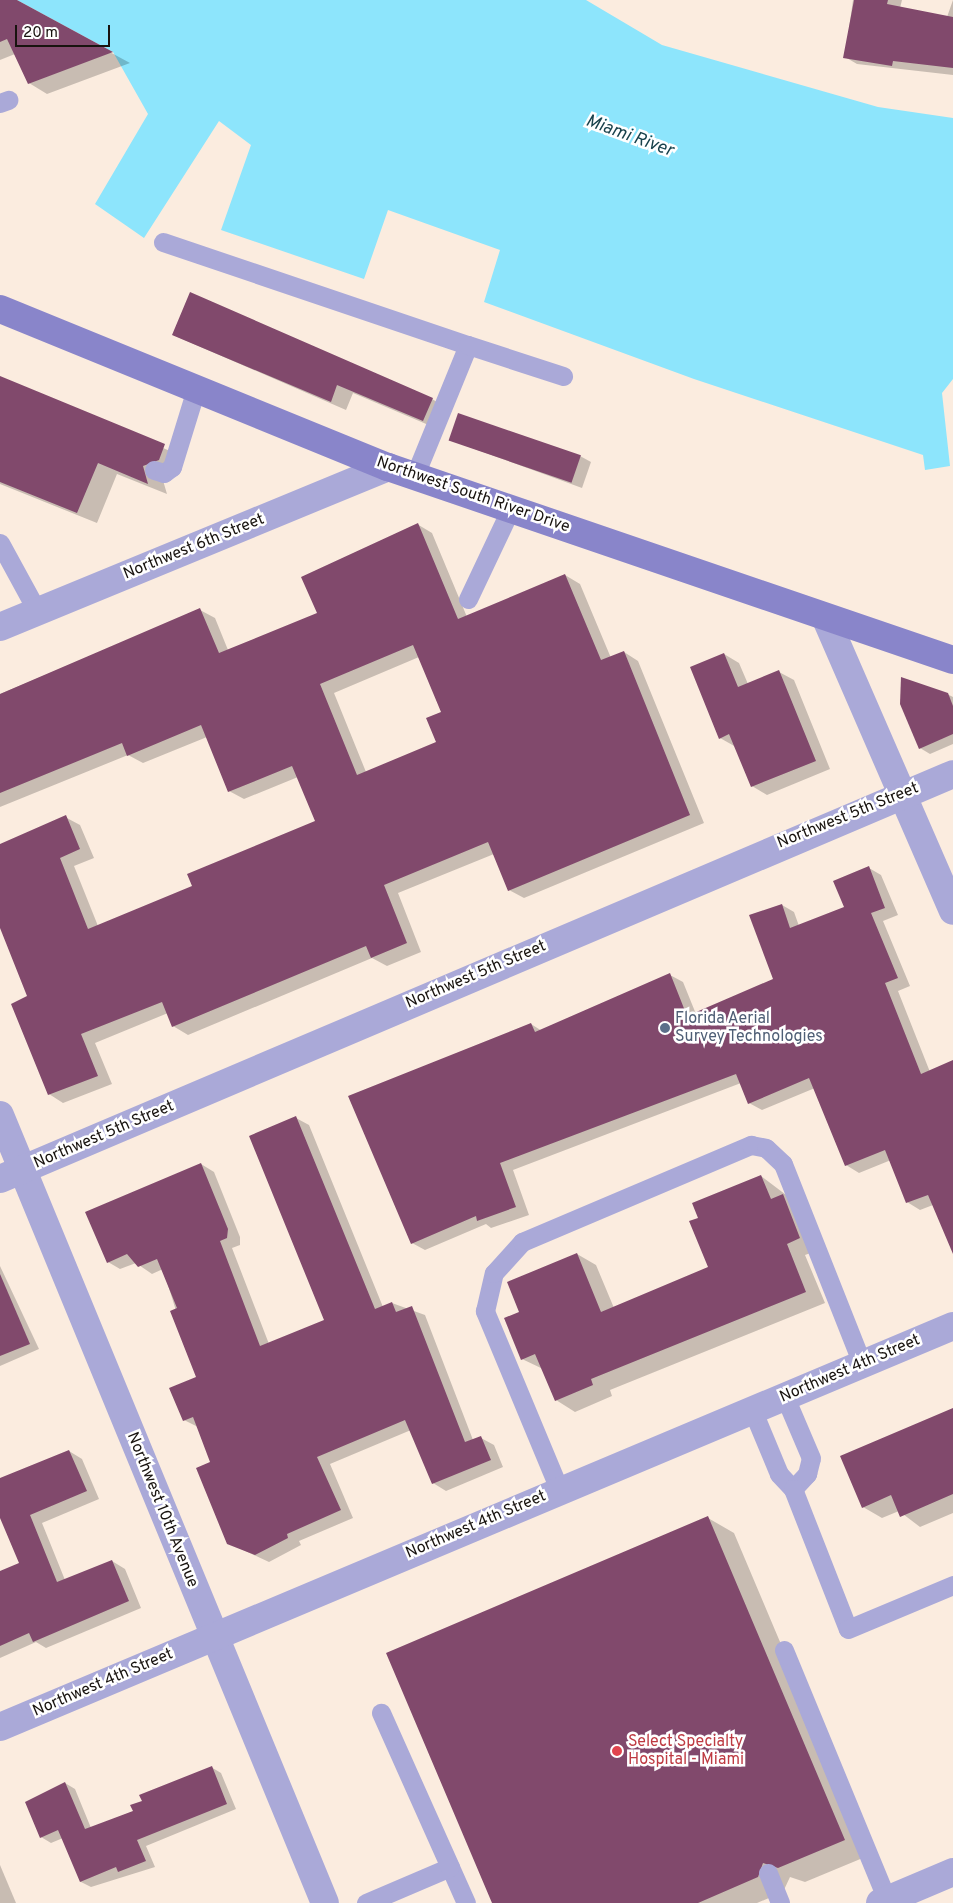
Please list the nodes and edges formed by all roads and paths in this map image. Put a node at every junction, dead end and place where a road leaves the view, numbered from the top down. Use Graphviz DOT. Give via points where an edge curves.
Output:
graph roads {
  1 [pos="162,242"];
  2 [pos="0,309"];
  3 [pos="468,345"];
  4 [pos="563,376"];
  5 [pos="196,389"];
  6 [pos="388,467"];
  7 [pos="154,470"];
  8 [pos="415,476"];
  9 [pos="511,508"];
  10 [pos="0,543"];
  11 [pos="468,599"];
  12 [pos="37,611"];
  13 [pos="826,619"];
  14 [pos="0,627"];
  15 [pos="953,660"];
  16 [pos="953,774"];
  17 [pos="904,794"];
  18 [pos="953,911"];
  19 [pos="0,1115"];
  20 [pos="11,1175"];
  21 [pos="953,1326"];
  22 [pos="862,1364"];
  23 [pos="785,1397"];
  24 [pos="752,1409"];
  25 [pos="793,1488"];
  26 [pos="560,1489"];
  27 [pos="953,1584"];
  28 [pos="214,1636"];
  29 [pos="784,1650"];
  30 [pos="381,1713"];
  31 [pos="0,1727"];
  32 [pos="450,1868"];
  33 [pos="953,1872"];
  34 [pos="768,1873"];
  35 [pos="883,1901"];
  36 [pos="325,1903"];
  37 [pos="366,1903"];
  38 [pos="466,1903"];
  39 [pos="780,1903"];
  1 -- 3 [label="lane"];
  2 -- 5 [label="main road, Northwest South River Drive"];
  3 -- 4 [label="lane"];
  3 -- 8 [label="lane"];
  5 -- 6 [label="main road, Northwest South River Drive"];
  5 -- 7 [label="lane" via="172,467 164,473"];
  6 -- 8 [label="main road, Northwest South River Drive"];
  6 -- 12 [label="street, Northwest 6th Street"];
  8 -- 9 [label="main road, Northwest South River Drive"];
  9 -- 11 [label="lane"];
  9 -- 13 [label="main road, Northwest South River Drive"];
  10 -- 12 [label="lane"];
  12 -- 14 [label="street, Northwest 6th Street"];
  13 -- 15 [label="main road, Northwest South River Drive"];
  13 -- 17 [label="street"];
  16 -- 17 [label="street, Northwest 5th Street"];
  17 -- 18 [label="street"];
  17 -- 20 [label="street, Northwest 5th Street"];
  19 -- 20 [label="street, Northwest 10th Avenue"];
  20 -- 28 [label="street, Northwest 10th Avenue"];
  21 -- 22 [label="street, Northwest 4th Street"];
  22 -- 23 [label="street, Northwest 4th Street"];
  22 -- 26 [label="lane" via="783,1164 766,1148 751,1145 522,1242 494,1273 485,1311"];
  23 -- 24 [label="street, Northwest 4th Street"];
  23 -- 25 [label="lane" via="810,1458 807,1474"];
  24 -- 25 [label="lane" via="779,1474"];
  24 -- 26 [label="street, Northwest 4th Street"];
  25 -- 27 [label="lane" via="848,1629"];
  26 -- 28 [label="street, Northwest 4th Street"];
  28 -- 31 [label="street, Northwest 4th Street"];
  28 -- 36 [label="street, Northwest 10th Avenue"];
  29 -- 35 [label="lane"];
  30 -- 32 [label="lane"];
  32 -- 37 [label="lane"];
  32 -- 38 [label="lane"];
  33 -- 35 [label="street"];
  34 -- 39 [label="lane"];
}
